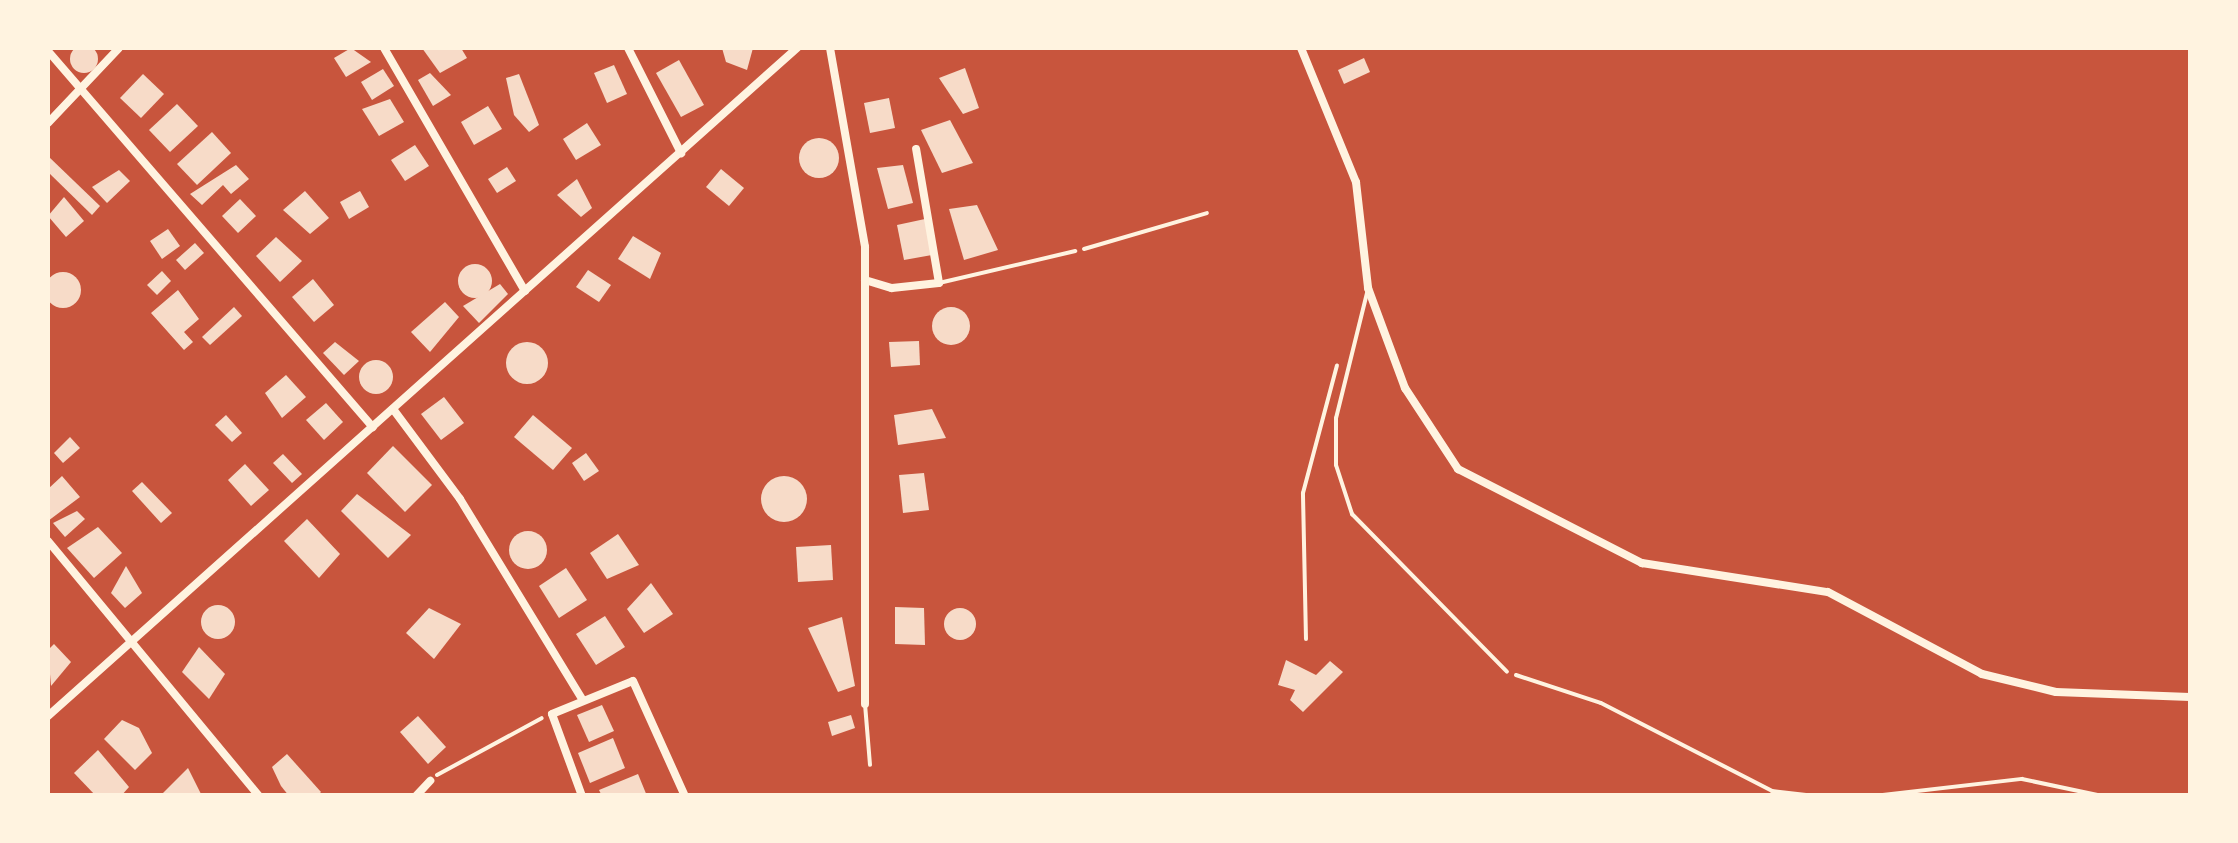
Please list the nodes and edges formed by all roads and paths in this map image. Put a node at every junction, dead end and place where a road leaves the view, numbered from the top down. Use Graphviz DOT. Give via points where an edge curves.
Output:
graph roads {
  1 [pos="119,48"];
  2 [pos="384,48"];
  3 [pos="628,48"];
  4 [pos="797,48"];
  5 [pos="830,48"];
  6 [pos="1301,48"];
  7 [pos="48,51"];
  8 [pos="81,92"];
  9 [pos="48,123"];
  10 [pos="916,149"];
  11 [pos="681,153"];
  12 [pos="1207,214"];
  13 [pos="1075,251"];
  14 [pos="865,280"];
  15 [pos="938,282"];
  16 [pos="1368,288"];
  17 [pos="525,292"];
  18 [pos="1352,334"];
  19 [pos="393,409"];
  20 [pos="372,427"];
  21 [pos="48,541"];
  22 [pos="1306,639"];
  23 [pos="133,641"];
  24 [pos="1507,672"];
  25 [pos="2190,696"];
  26 [pos="582,699"];
  27 [pos="865,704"];
  28 [pos="552,714"];
  29 [pos="48,716"];
  30 [pos="870,765"];
  31 [pos="430,782"];
  32 [pos="259,796"];
  33 [pos="416,796"];
  34 [pos="582,796"];
  35 [pos="685,796"];
  36 [pos="1815,796"];
  37 [pos="1874,796"];
  38 [pos="2102,796"];
  1 -- 8 [label="street"];
  2 -- 17 [label="street"];
  3 -- 11 [label="street"];
  4 -- 11 [label="street"];
  5 -- 14 [label="street" via="852,138"];
  6 -- 16 [label="street" via="1356,182"];
  7 -- 8 [label="street"];
  8 -- 9 [label="street"];
  8 -- 20 [label="street"];
  10 -- 15 [label="street"];
  11 -- 17 [label="street"];
  12 -- 13 [label="path"];
  13 -- 15 [label="lane"];
  14 -- 15 [label="street" via="892,288"];
  14 -- 27 [label="street"];
  16 -- 18 [label="lane"];
  16 -- 25 [label="street" via="1405,388 1458,469 1596,544 1642,563 1828,592 1996,677 2056,692"];
  17 -- 19 [label="street"];
  18 -- 22 [label="path" via="1322,395 1303,492"];
  18 -- 24 [label="lane" via="1336,449 1352,514"];
  19 -- 20 [label="street"];
  19 -- 26 [label="street"];
  20 -- 23 [label="street"];
  21 -- 23 [label="street"];
  23 -- 29 [label="street"];
  23 -- 32 [label="street"];
  24 -- 36 [label="path" via="1601,703 1772,791"];
  26 -- 28 [label="street"];
  26 -- 35 [label="street" via="632,681"];
  27 -- 30 [label="lane"];
  28 -- 31 [label="path" via="491,738"];
  28 -- 34 [label="street"];
  31 -- 33 [label="street"];
  37 -- 38 [label="path" via="2022,779"];
}
